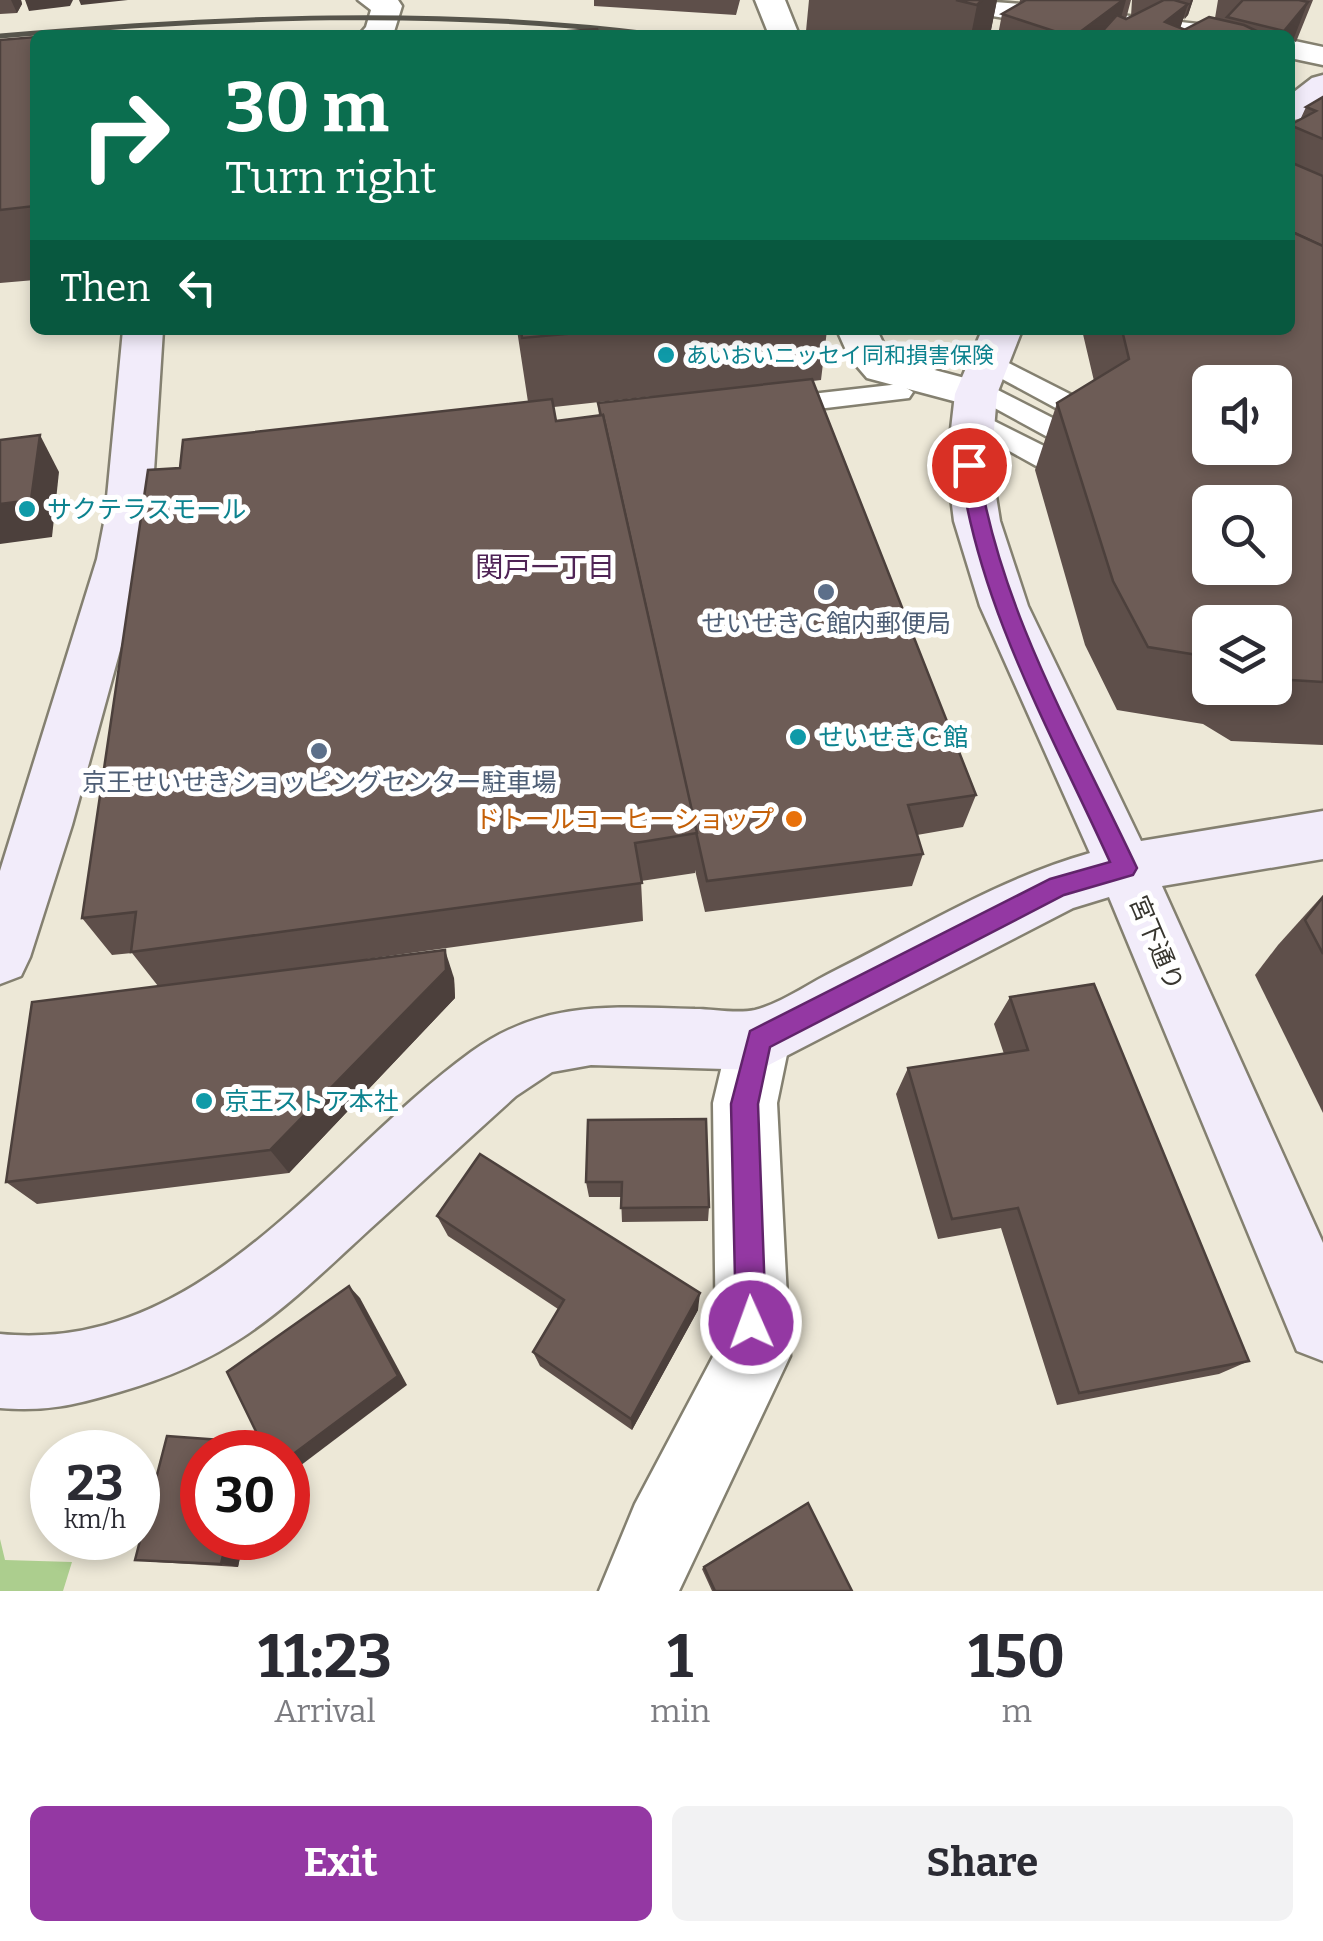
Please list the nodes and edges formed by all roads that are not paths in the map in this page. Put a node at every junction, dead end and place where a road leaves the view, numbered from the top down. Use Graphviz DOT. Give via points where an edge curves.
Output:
graph roads {
  1 [pos="770,0"];
  2 [pos="950,0"];
  3 [pos="1195,0"];
  4 [pos="362,7"];
  5 [pos="381,30"];
  6 [pos="782,30"];
  7 [pos="1164,30"];
  8 [pos="1208,30"];
  9 [pos="1295,50"];
  10 [pos="1323,56"];
  11 [pos="1323,85"];
  12 [pos="1295,108"];
  13 [pos="143,335"];
  14 [pos="859,335"];
  15 [pos="983,378"];
  16 [pos="900,392"];
  17 [pos="742,410"];
  18 [pos="1101,421"];
  19 [pos="1078,442"];
  20 [pos="1050,461"];
  21 [pos="1323,836"];
  22 [pos="1125,868"];
  23 [pos="0,957"];
  24 [pos="759,1040"];
  25 [pos="1323,1326"];
  26 [pos="0,1371"];
  27 [pos="639,1591"];
  1 -- 6 [label="street"];
  2 -- 7 [label="street"];
  3 -- 8 [label="street"];
  4 -- 5 [label="street" via="387,6"];
  9 -- 10 [label="street"];
  11 -- 12 [label="street"];
  13 -- 23 [label="street" via="141,475"];
  14 -- 15 [label="street" via="882,369"];
  15 -- 18 [label="lane"];
  15 -- 19 [label="lane"];
  15 -- 20 [label="lane"];
  15 -- 22 [label="street, 宮下通り" via="969,465 977,521 1004,606"];
  16 -- 17 [label="lane"];
  21 -- 22 [label="street"];
  22 -- 24 [label="street" via="1058,886"];
  22 -- 25 [label="street, 宮下通り"];
  24 -- 26 [label="street" via="591,1036 540,1044 493,1074 251,1290 206,1322 170,1341 80,1367 40,1375"];
  24 -- 27 [label="street" via="745,1104 752,1356"];
}
